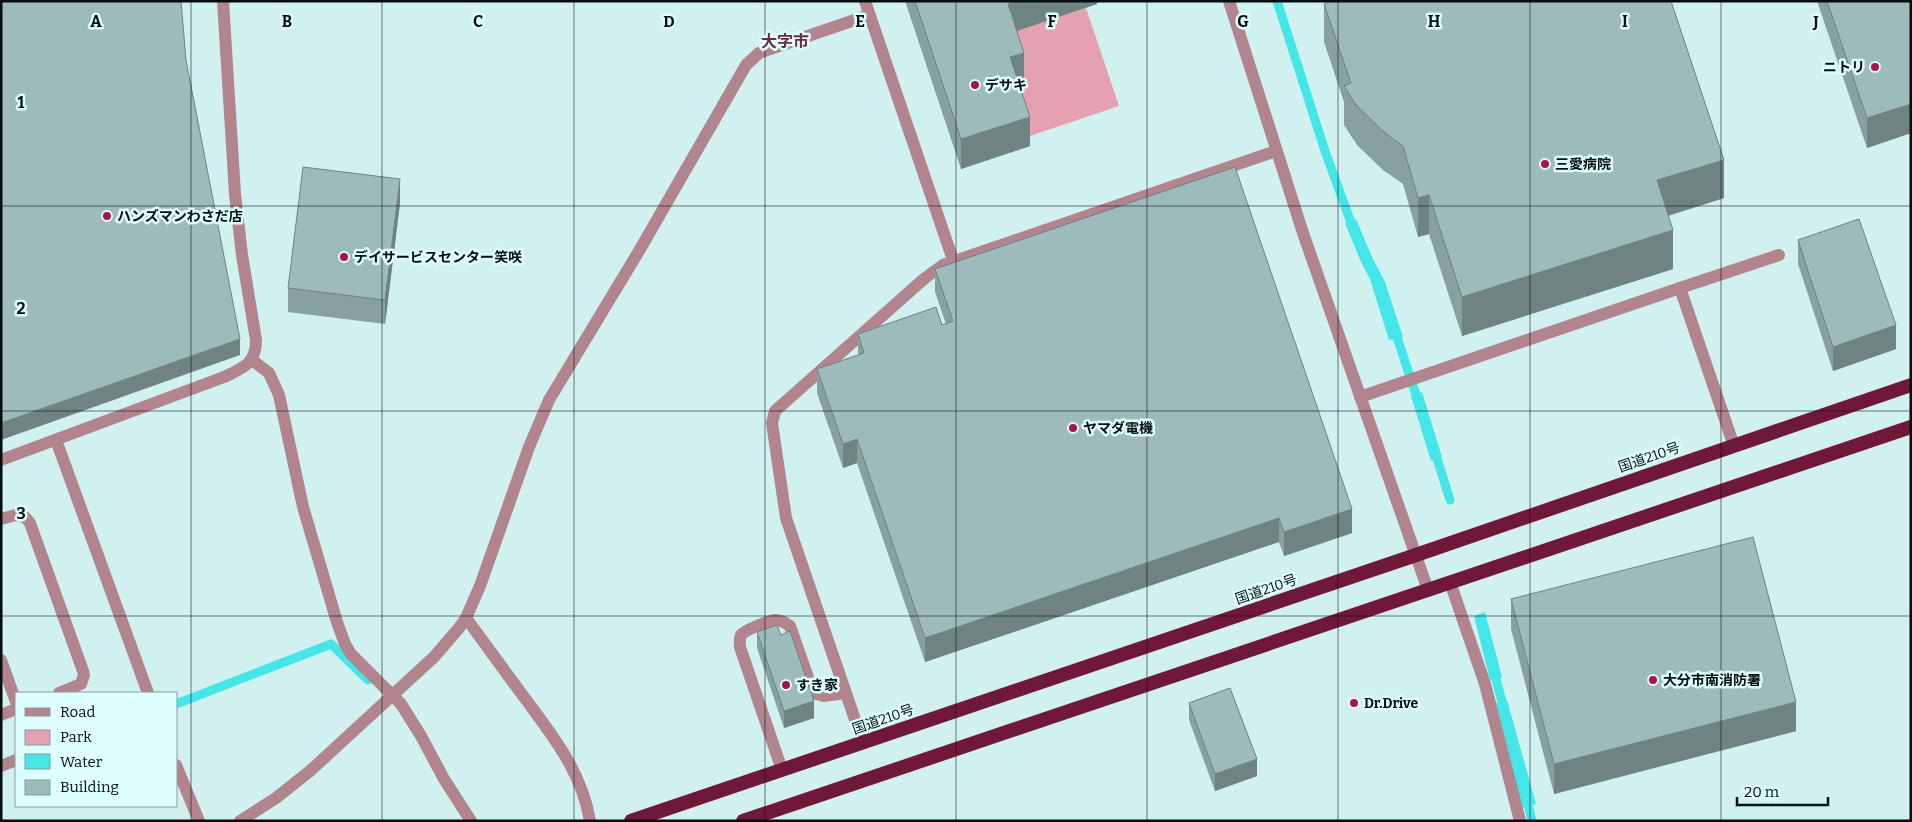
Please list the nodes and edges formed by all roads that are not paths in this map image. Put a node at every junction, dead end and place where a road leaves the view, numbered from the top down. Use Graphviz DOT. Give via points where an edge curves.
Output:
graph roads {
  1 [pos="223,1"];
  2 [pos="864,1"];
  3 [pos="1229,1"];
  4 [pos="869,15"];
  5 [pos="1276,151"];
  6 [pos="1779,255"];
  7 [pos="953,260"];
  8 [pos="1680,288"];
  9 [pos="252,360"];
  10 [pos="1911,385"];
  11 [pos="1360,397"];
  12 [pos="1911,427"];
  13 [pos="56,440"];
  14 [pos="1734,446"];
  15 [pos="1,460"];
  16 [pos="1,520"];
  17 [pos="1416,555"];
  18 [pos="1450,582"];
  19 [pos="1428,590"];
  20 [pos="466,618"];
  21 [pos="1,660"];
  22 [pos="61,692"];
  23 [pos="148,692"];
  24 [pos="846,693"];
  25 [pos="392,696"];
  26 [pos="15,699"];
  27 [pos="15,709"];
  28 [pos="1,715"];
  29 [pos="863,742"];
  30 [pos="15,760"];
  31 [pos="1,766"];
  32 [pos="178,770"];
  33 [pos="782,770"];
  34 [pos="199,821"];
  35 [pos="240,821"];
  36 [pos="471,821"];
  37 [pos="590,821"];
  38 [pos="632,821"];
  39 [pos="743,821"];
  40 [pos="1520,821"];
  1 -- 9 [label="street" via="236,202 256,340"];
  2 -- 4 [label="street"];
  3 -- 5 [label="street"];
  4 -- 7 [label="street"];
  4 -- 20 [label="street" via="759,53 742,70 549,400"];
  5 -- 7 [label="street"];
  5 -- 11 [label="street"];
  6 -- 8 [label="street"];
  7 -- 24 [label="street" via="918,284 786,399 772,416 786,518"];
  8 -- 11 [label="street"];
  8 -- 14 [label="street"];
  9 -- 13 [label="street" via="224,377"];
  9 -- 25 [label="street" via="269,373 279,395 303,508 345,644"];
  10 -- 14 [label="highway, 国道210号"];
  11 -- 17 [label="street"];
  12 -- 18 [label="highway"];
  13 -- 15 [label="street"];
  13 -- 23 [label="street"];
  14 -- 17 [label="highway, 国道210号"];
  16 -- 22 [label="street" via="16,515 25,516 30,523 83,671 81,684"];
  17 -- 19 [label="street"];
  17 -- 29 [label="highway, 国道210号"];
  18 -- 19 [label="highway"];
  18 -- 40 [label="street" via="1478,660"];
  19 -- 39 [label="highway"];
  20 -- 25 [label="street" via="434,657"];
  20 -- 37 [label="street" via="562,749 578,777"];
  21 -- 26 [label="street"];
  24 -- 29 [label="street"];
  24 -- 33 [label="street" via="816,694 790,626 785,622 776,620 742,634 740,647"];
  25 -- 35 [label="street" via="310,771"];
  25 -- 36 [label="street" via="411,718"];
  27 -- 28 [label="street"];
  29 -- 33 [label="highway, 国道210号"];
  30 -- 31 [label="street"];
  32 -- 34 [label="street"];
  33 -- 38 [label="highway, 国道210号"];
}
